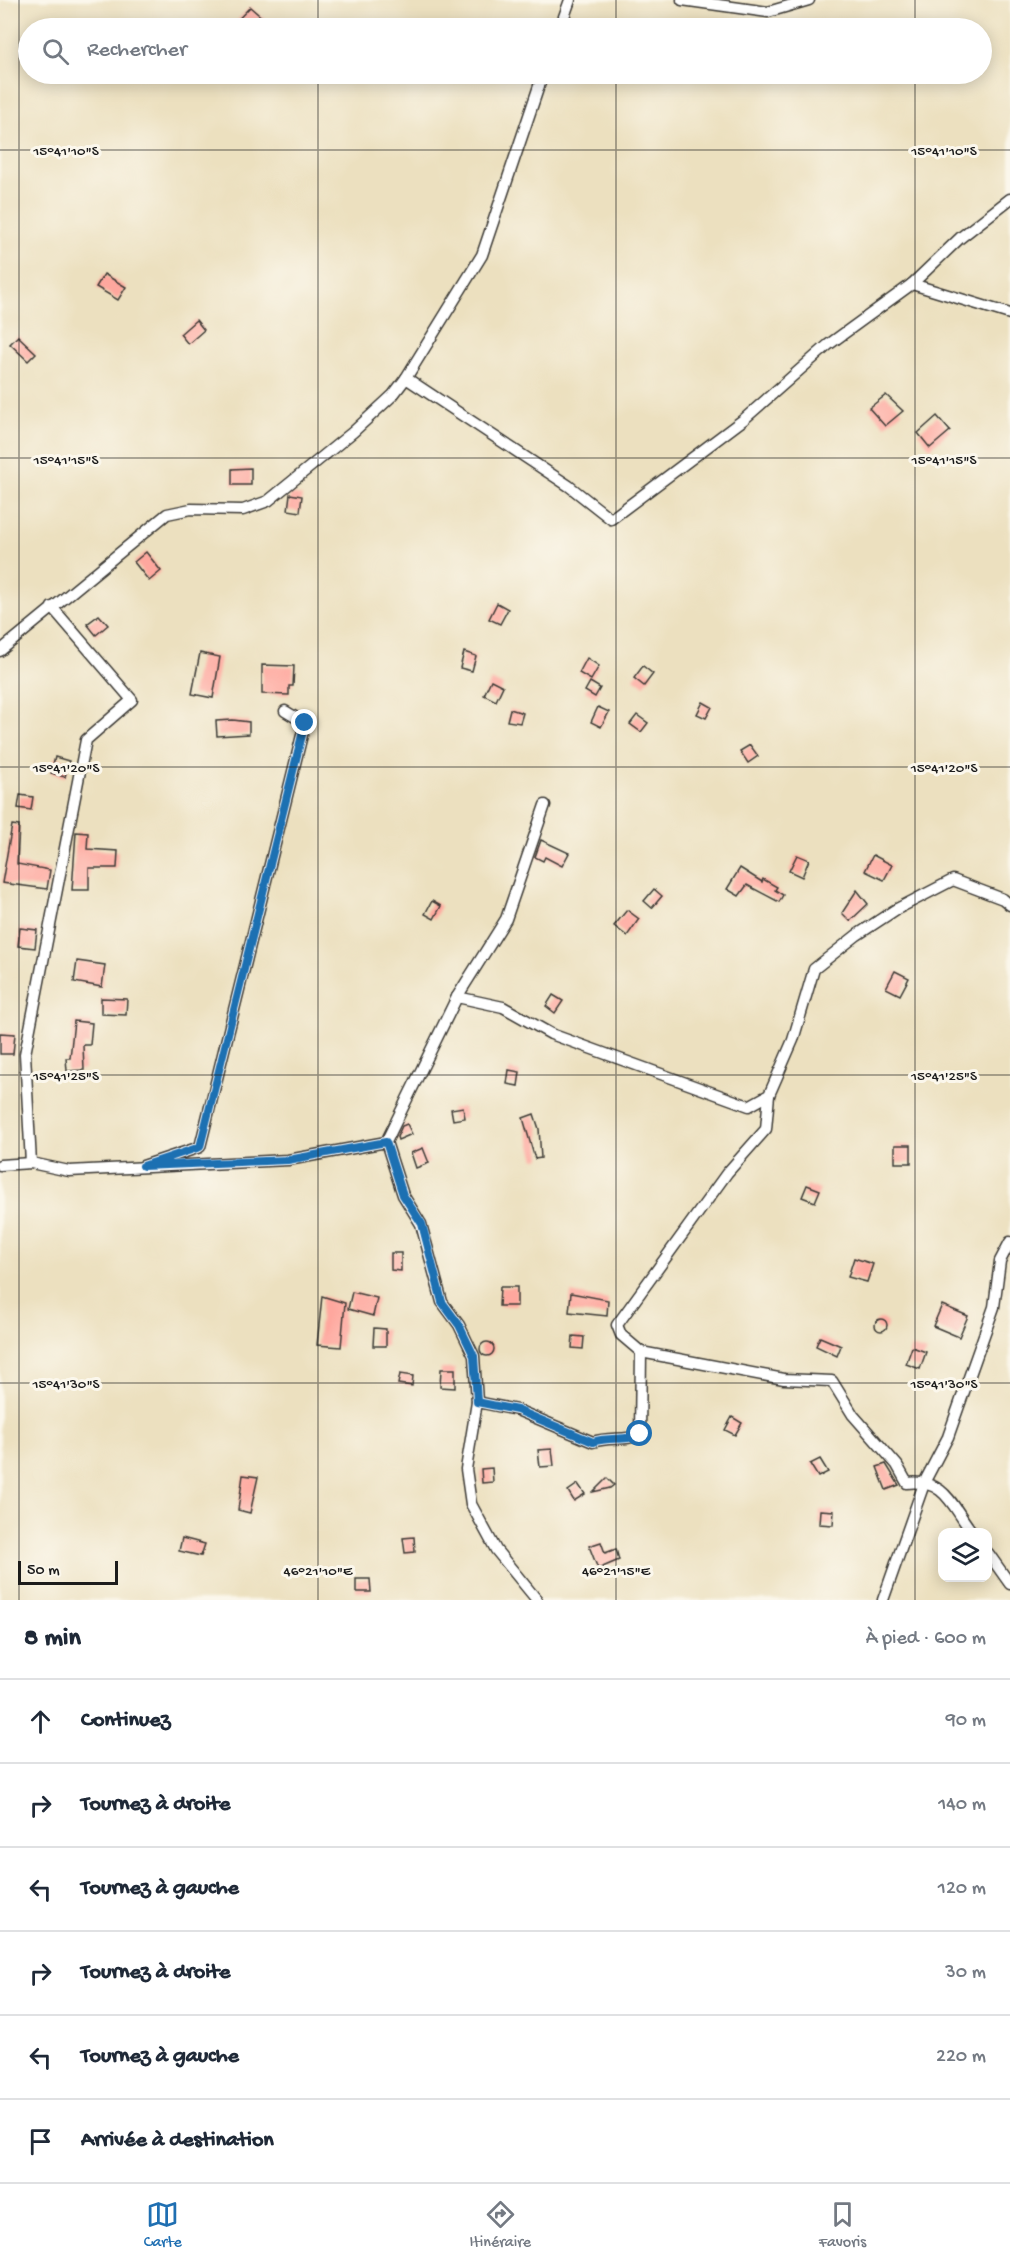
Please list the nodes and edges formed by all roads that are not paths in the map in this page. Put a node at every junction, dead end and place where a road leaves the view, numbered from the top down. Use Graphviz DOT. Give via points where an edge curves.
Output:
graph roads {
  1 [pos="570,0"];
  2 [pos="682,0"];
  3 [pos="809,0"];
  4 [pos="564,18"];
  5 [pos="540,84"];
  6 [pos="1010,199"];
  7 [pos="912,284"];
  8 [pos="1010,314"];
  9 [pos="406,378"];
  10 [pos="52,608"];
  11 [pos="0,651"];
  12 [pos="285,711"];
  13 [pos="545,806"];
  14 [pos="1010,906"];
  15 [pos="457,997"];
  16 [pos="769,1095"];
  17 [pos="386,1142"];
  18 [pos="31,1163"];
  19 [pos="0,1165"];
  20 [pos="143,1166"];
  21 [pos="1010,1242"];
  22 [pos="641,1352"];
  23 [pos="477,1402"];
  24 [pos="925,1481"];
  25 [pos="968,1528"];
  26 [pos="992,1560"];
  27 [pos="1010,1584"];
  28 [pos="537,1600"];
  29 [pos="883,1600"];
  1 -- 4 [label="street"];
  2 -- 3 [label="street" via="768,12"];
  5 -- 9 [label="street" via="482,255"];
  6 -- 7 [label="street" via="960,238"];
  7 -- 8 [label="street"];
  7 -- 9 [label="street" via="828,345 742,420 611,519 569,486"];
  9 -- 10 [label="street" via="353,432 267,501 243,510 191,509 167,514"];
  10 -- 11 [label="street"];
  10 -- 18 [label="street" via="132,700 86,740 25,1054"];
  12 -- 20 [label="street" via="305,723 200,1147"];
  13 -- 15 [label="street" via="506,919"];
  14 -- 16 [label="street" via="1003,899 953,880 857,935 814,969 793,1040"];
  15 -- 16 [label="street" via="503,1007 550,1034 749,1106"];
  15 -- 17 [label="street"];
  16 -- 22 [label="street" via="766,1129 727,1173 617,1325 621,1335"];
  17 -- 20 [label="street" via="288,1160"];
  17 -- 23 [label="street" via="403,1195 422,1224 442,1302 474,1356"];
  18 -- 19 [label="street"];
  18 -- 20 [label="street" via="69,1172"];
  21 -- 24 [label="street" via="1000,1260 993,1307 968,1383 948,1437"];
  22 -- 23 [label="street" via="640,1434 633,1438 606,1437 593,1442 517,1410"];
  22 -- 24 [label="street" via="784,1379 832,1382 853,1415 897,1464 908,1483"];
  23 -- 28 [label="street" via="466,1469 471,1504 496,1550"];
  24 -- 25 [label="street" via="940,1488"];
  24 -- 29 [label="street"];
  26 -- 27 [label="street"];
}
